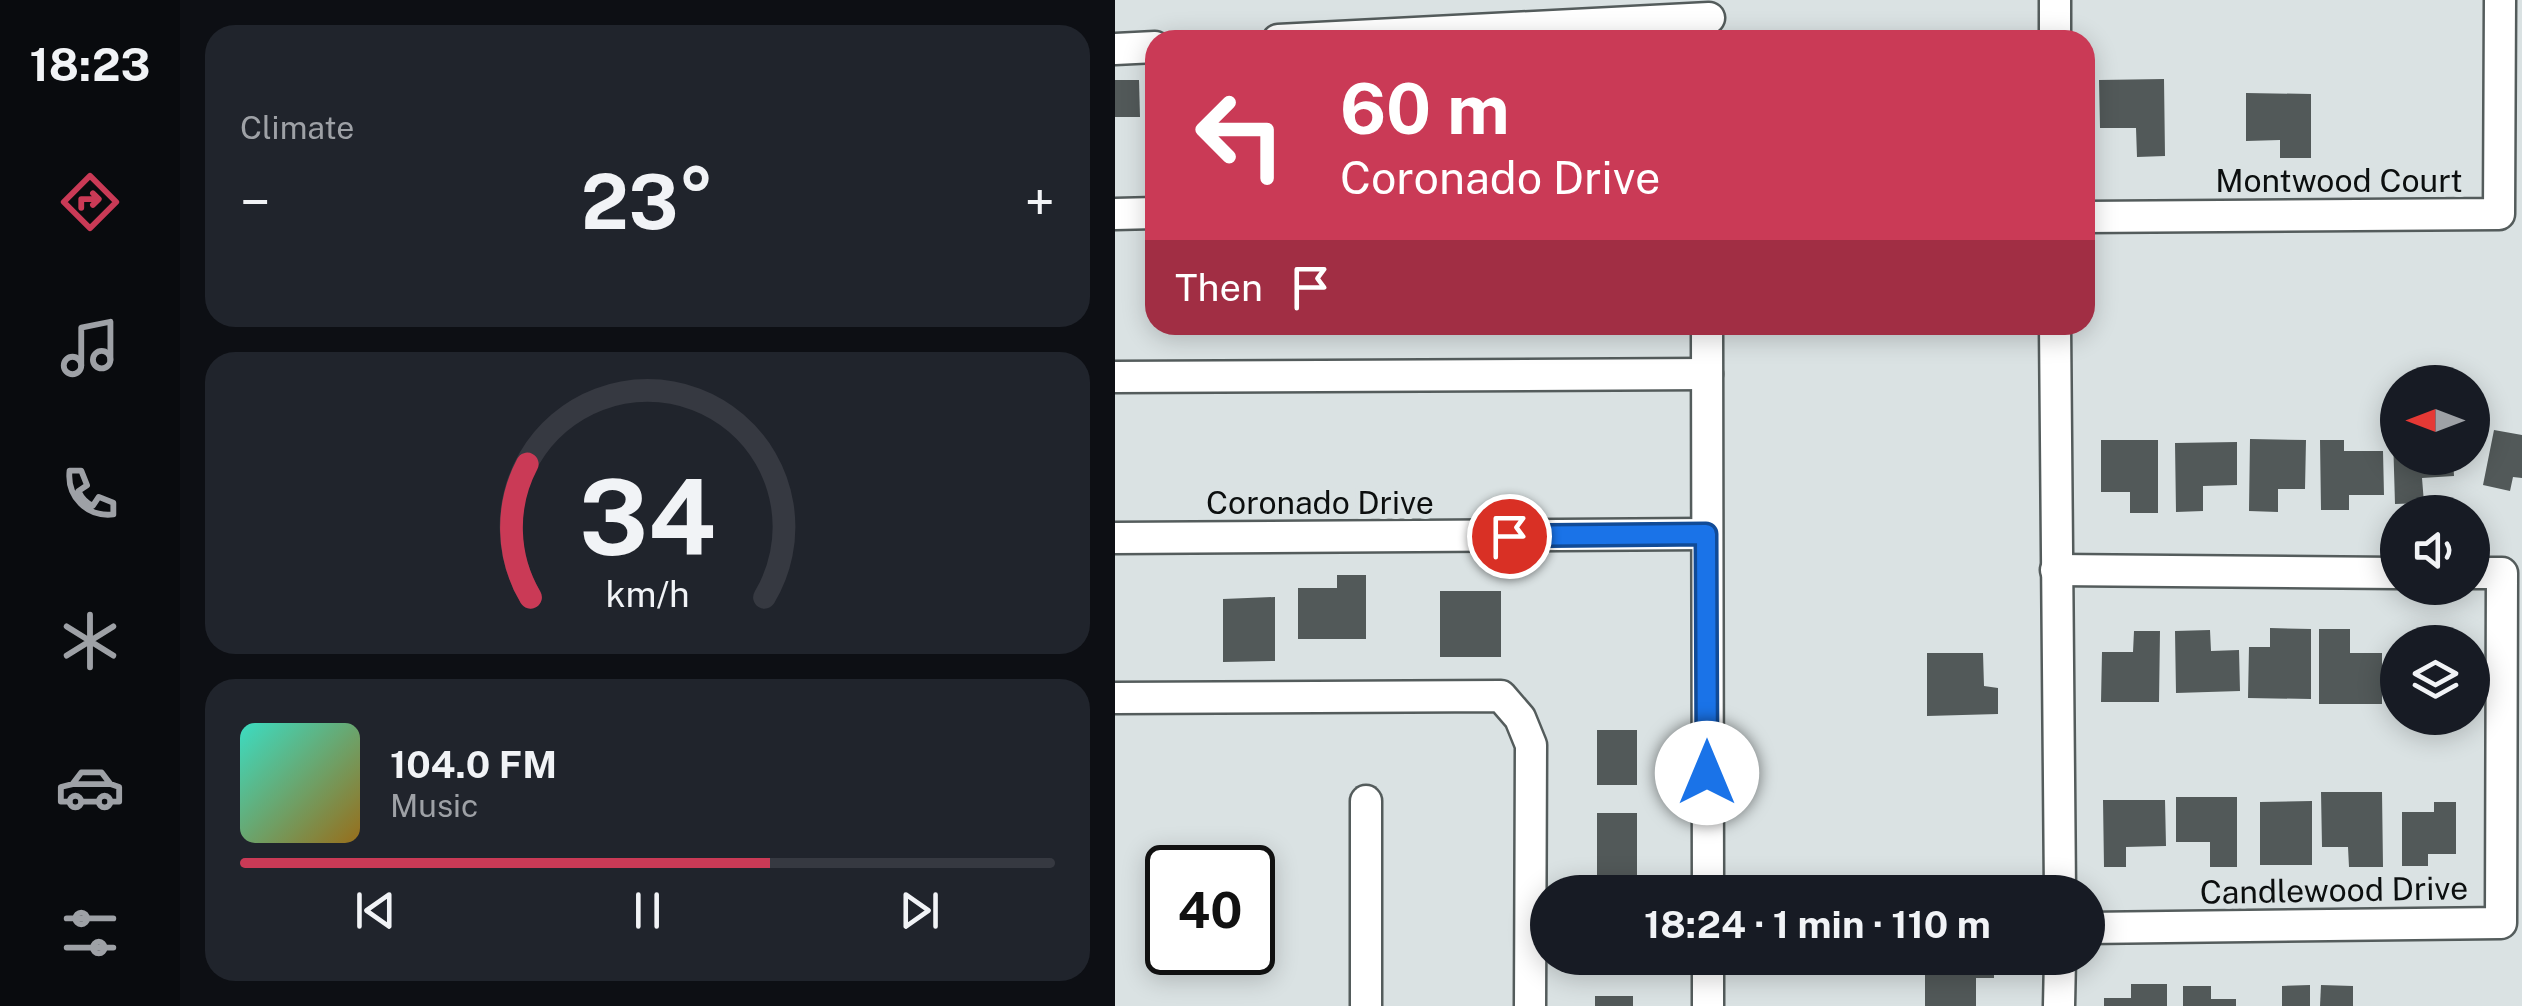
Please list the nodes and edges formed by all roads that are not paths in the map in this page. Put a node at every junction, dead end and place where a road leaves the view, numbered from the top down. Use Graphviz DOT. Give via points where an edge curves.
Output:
graph roads {
  1 [pos="2055,0"];
  2 [pos="2499,0"];
  3 [pos="1708,20"];
  4 [pos="1493,30"];
  5 [pos="2055,30"];
  6 [pos="1145,48"];
  7 [pos="1115,49"];
  8 [pos="1115,214"];
  9 [pos="1145,214"];
  10 [pos="2095,217"];
  11 [pos="1707,335"];
  12 [pos="2055,335"];
  13 [pos="1707,374"];
  14 [pos="1115,376"];
  15 [pos="1706,534"];
  16 [pos="1115,538"];
  17 [pos="2056,570"];
  18 [pos="2380,573"];
  19 [pos="2490,574"];
  20 [pos="1115,698"];
  21 [pos="1366,801"];
  22 [pos="1707,875"];
  23 [pos="2060,875"];
  24 [pos="2105,928"];
  25 [pos="1708,975"];
  26 [pos="2060,975"];
  27 [pos="1366,1006"];
  28 [pos="1531,1006"];
  29 [pos="1708,1006"];
  30 [pos="2059,1006"];
  1 -- 5 [label="street"];
  2 -- 10 [label="street, Montwood Court" via="2499,214"];
  3 -- 4 [label="street"];
  6 -- 7 [label="street"];
  8 -- 9 [label="street"];
  11 -- 13 [label="street"];
  12 -- 17 [label="street"];
  13 -- 14 [label="street"];
  13 -- 15 [label="street"];
  15 -- 16 [label="street, Coronado Drive"];
  15 -- 22 [label="street"];
  17 -- 18 [label="street"];
  17 -- 23 [label="street"];
  19 -- 24 [label="street, Candlewood Drive" via="2502,574 2501,924"];
  20 -- 28 [label="street" via="1501,696 1531,745"];
  21 -- 27 [label="street"];
  25 -- 29 [label="street"];
  26 -- 30 [label="street"];
}
